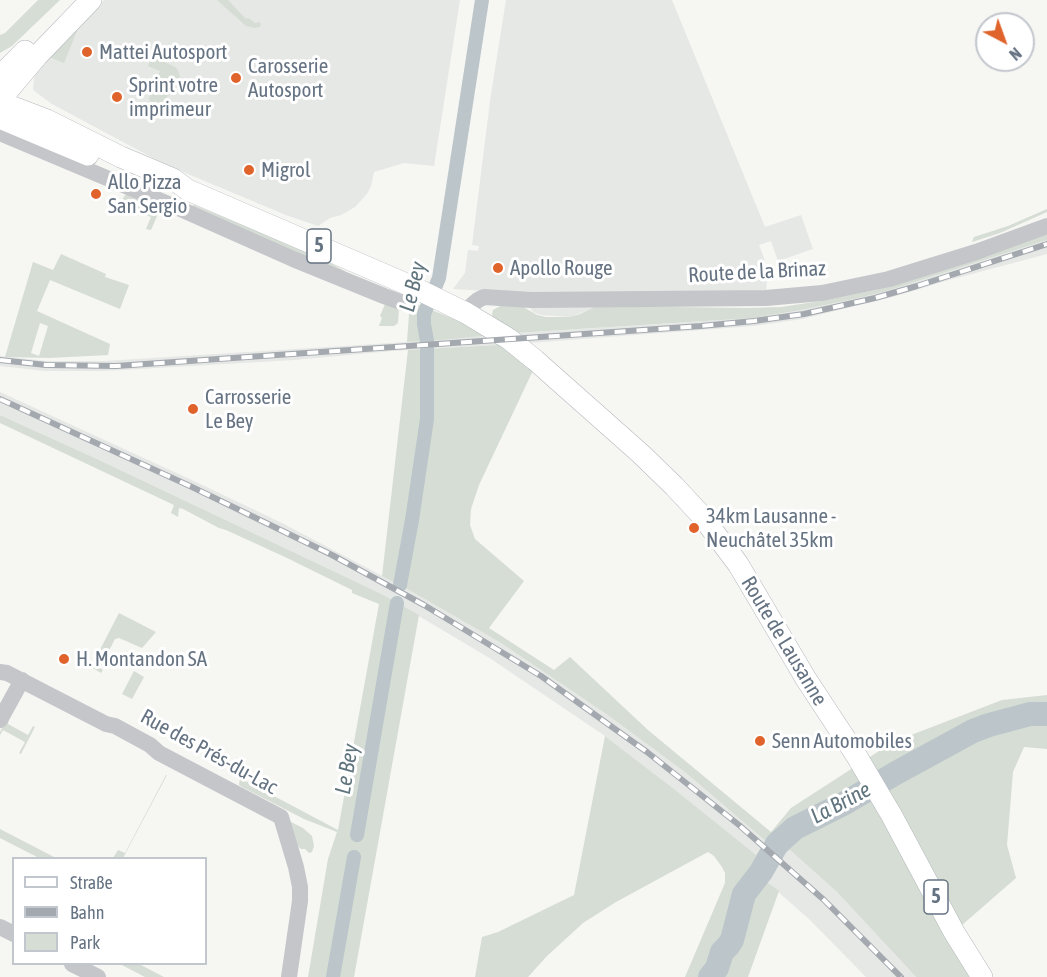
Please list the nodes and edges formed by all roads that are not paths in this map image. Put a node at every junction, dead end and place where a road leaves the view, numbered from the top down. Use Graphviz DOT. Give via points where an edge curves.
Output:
graph roads {
  1 [pos="76,0"];
  2 [pos="91,0"];
  3 [pos="26,69"];
  4 [pos="0,76"];
  5 [pos="0,101"];
  6 [pos="0,118"];
  7 [pos="47,120"];
  8 [pos="0,134"];
  9 [pos="188,190"];
  10 [pos="1047,226"];
  11 [pos="407,294"];
  12 [pos="458,308"];
  13 [pos="0,672"];
  14 [pos="22,680"];
  15 [pos="0,720"];
  16 [pos="76,965"];
  17 [pos="98,977"];
  18 [pos="289,977"];
  19 [pos="982,977"];
  1 -- 4 [label="main road"];
  2 -- 3 [label="main road"];
  3 -- 5 [label="main road, 5"];
  3 -- 7 [label="main road, 5" via="27,97"];
  5 -- 7 [label="main road, 5"];
  6 -- 9 [label="main road, 5" via="169,189"];
  7 -- 9 [label="main road, 5" via="173,179"];
  8 -- 11 [label="street" via="384,296"];
  9 -- 11 [label="main road, 5"];
  10 -- 12 [label="street, Route de la Brinaz" via="890,279 822,293 743,298 484,297"];
  11 -- 12 [label="main road, 5"];
  12 -- 19 [label="main road, Route de Lausanne / 5" via="535,360 641,454 701,515 738,564 863,766"];
  13 -- 14 [label="street, Rue des Prés-du-Lac"];
  14 -- 15 [label="street"];
  14 -- 18 [label="street, Rue des Prés-du-Lac" via="116,726 281,817 300,887"];
  16 -- 17 [label="street"];
}
